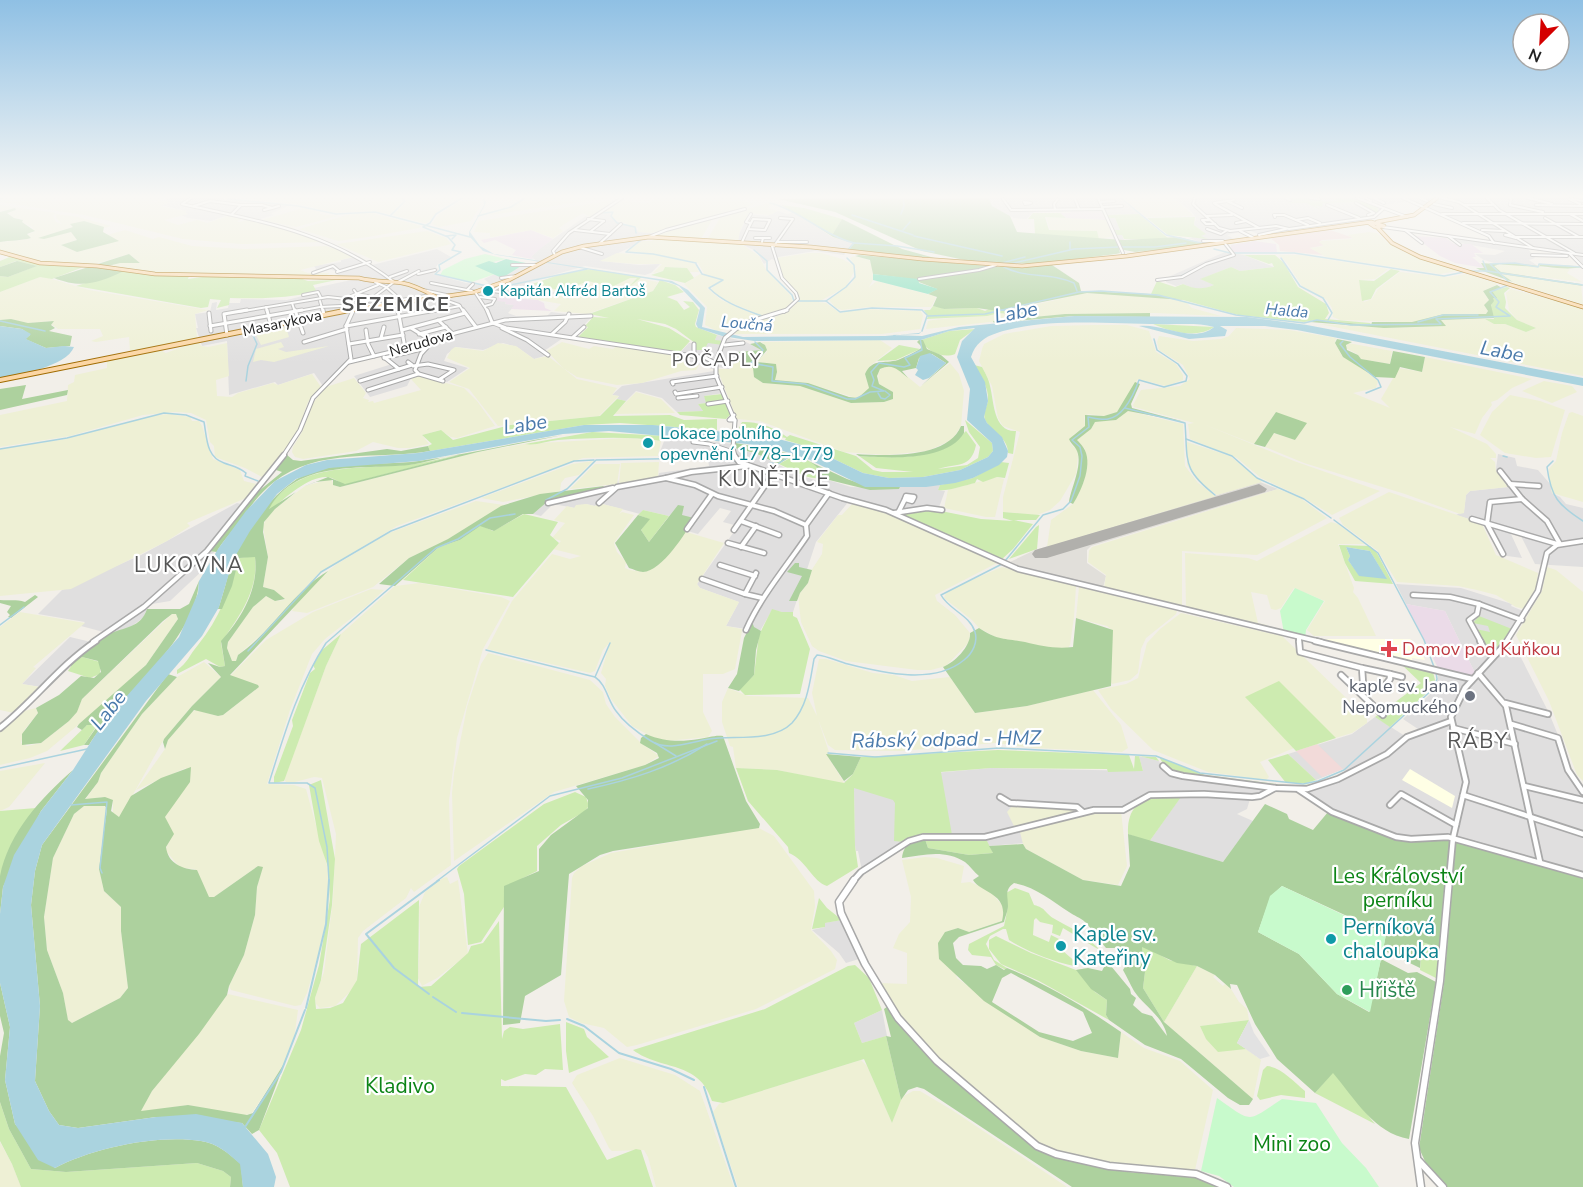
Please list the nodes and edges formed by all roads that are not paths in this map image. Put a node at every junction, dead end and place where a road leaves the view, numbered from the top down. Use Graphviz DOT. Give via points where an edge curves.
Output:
graph roads {
  1 [pos="6,253"];
  2 [pos="355,253"];
  3 [pos="560,253"];
  4 [pos="775,253"];
  5 [pos="866,253"];
  6 [pos="1134,253"];
  7 [pos="1232,253"];
  8 [pos="1412,253"];
  9 [pos="1417,253"];
  10 [pos="1530,253"];
  11 [pos="1561,253"];
  12 [pos="1123,254"];
  13 [pos="1577,254"];
  14 [pos="555,255"];
  15 [pos="1571,255"];
  16 [pos="1583,255"];
  17 [pos="356,260"];
  18 [pos="545,261"];
  19 [pos="370,262"];
  20 [pos="346,263"];
  21 [pos="362,264"];
  22 [pos="512,265"];
  23 [pos="537,265"];
  24 [pos="996,265"];
  25 [pos="353,267"];
  26 [pos="1582,267"];
  27 [pos="435,270"];
  28 [pos="407,271"];
  29 [pos="314,272"];
  30 [pos="328,276"];
  31 [pos="389,277"];
  32 [pos="919,279"];
  33 [pos="1157,280"];
  34 [pos="450,282"];
  35 [pos="1502,282"];
  36 [pos="395,283"];
  37 [pos="431,283"];
  38 [pos="376,284"];
  39 [pos="460,284"];
  40 [pos="473,284"];
  41 [pos="445,286"];
  42 [pos="495,286"];
  43 [pos="386,287"];
  44 [pos="451,288"];
  45 [pos="354,290"];
  46 [pos="423,290"];
  47 [pos="473,292"];
  48 [pos="440,293"];
  49 [pos="356,294"];
  50 [pos="515,294"];
  51 [pos="303,295"];
  52 [pos="431,295"];
  53 [pos="452,296"];
  54 [pos="373,297"];
  55 [pos="479,297"];
  56 [pos="489,297"];
  57 [pos="439,298"];
  58 [pos="321,300"];
  59 [pos="358,300"];
  60 [pos="402,301"];
  61 [pos="366,302"];
  62 [pos="292,303"];
  63 [pos="381,304"];
  64 [pos="395,305"];
  65 [pos="460,306"];
  66 [pos="486,306"];
  67 [pos="1583,306"];
  68 [pos="266,307"];
  69 [pos="322,307"];
  70 [pos="363,307"];
  71 [pos="354,311"];
  72 [pos="294,312"];
  73 [pos="209,313"];
  74 [pos="465,313"];
  75 [pos="324,315"];
  76 [pos="268,316"];
  77 [pos="568,316"];
  78 [pos="591,316"];
  79 [pos="400,318"];
  80 [pos="298,320"];
  81 [pos="438,320"];
  82 [pos="493,323"];
  83 [pos="225,324"];
  84 [pos="210,326"];
  85 [pos="271,326"];
  86 [pos="500,326"];
  87 [pos="384,327"];
  88 [pos="446,327"];
  89 [pos="476,327"];
  90 [pos="584,327"];
  91 [pos="346,328"];
  92 [pos="411,328"];
  93 [pos="366,330"];
  94 [pos="402,330"];
  95 [pos="211,331"];
  96 [pos="303,333"];
  97 [pos="419,334"];
  98 [pos="453,334"];
  99 [pos="551,334"];
  100 [pos="227,335"];
  101 [pos="403,335"];
  102 [pos="573,338"];
  103 [pos="381,339"];
  104 [pos="200,340"];
  105 [pos="304,342"];
  106 [pos="367,342"];
  107 [pos="431,342"];
  108 [pos="743,343"];
  109 [pos="349,344"];
  110 [pos="694,344"];
  111 [pos="726,344"];
  112 [pos="405,348"];
  113 [pos="426,348"];
  114 [pos="382,354"];
  115 [pos="548,355"];
  116 [pos="374,356"];
  117 [pos="694,356"];
  118 [pos="384,358"];
  119 [pos="711,359"];
  120 [pos="718,359"];
  121 [pos="349,362"];
  122 [pos="408,362"];
  123 [pos="715,363"];
  124 [pos="414,366"];
  125 [pos="399,369"];
  126 [pos="419,374"];
  127 [pos="717,376"];
  128 [pos="0,380"];
  129 [pos="360,381"];
  130 [pos="673,384"];
  131 [pos="722,387"];
  132 [pos="368,390"];
  133 [pos="675,392"];
  134 [pos="682,393"];
  135 [pos="697,396"];
  136 [pos="678,398"];
  137 [pos="684,398"];
  138 [pos="728,401"];
  139 [pos="708,404"];
  140 [pos="693,442"];
  141 [pos="733,452"];
  142 [pos="747,466"];
  143 [pos="1500,471"];
  144 [pos="773,474"];
  145 [pos="666,478"];
  146 [pos="1510,484"];
  147 [pos="1539,486"];
  148 [pos="617,487"];
  149 [pos="830,493"];
  150 [pos="712,494"];
  151 [pos="904,499"];
  152 [pos="1522,499"];
  153 [pos="548,503"];
  154 [pos="599,503"];
  155 [pos="753,505"];
  156 [pos="942,510"];
  157 [pos="896,512"];
  158 [pos="1472,519"];
  159 [pos="741,521"];
  160 [pos="1487,523"];
  161 [pos="806,525"];
  162 [pos="756,526"];
  163 [pos="687,529"];
  164 [pos="734,530"];
  165 [pos="779,534"];
  166 [pos="1583,541"];
  167 [pos="728,543"];
  168 [pos="1560,544"];
  169 [pos="741,547"];
  170 [pos="764,553"];
  171 [pos="1503,554"];
  172 [pos="1003,563"];
  173 [pos="720,565"];
  174 [pos="702,579"];
  175 [pos="745,594"];
  176 [pos="1413,595"];
  177 [pos="762,598"];
  178 [pos="1479,604"];
  179 [pos="1522,620"];
  180 [pos="746,630"];
  181 [pos="1299,638"];
  182 [pos="1496,654"];
  183 [pos="1362,668"];
  184 [pos="1478,673"];
  185 [pos="1390,674"];
  186 [pos="1341,675"];
  187 [pos="1402,677"];
  188 [pos="1472,679"];
  189 [pos="1355,689"];
  190 [pos="1382,689"];
  191 [pos="1504,702"];
  192 [pos="1548,714"];
  193 [pos="1383,715"];
  194 [pos="1451,721"];
  195 [pos="1511,724"];
  196 [pos="0,728"];
  197 [pos="1453,728"];
  198 [pos="1515,744"];
  199 [pos="1163,766"];
  200 [pos="1524,786"];
  201 [pos="1275,788"];
  202 [pos="1299,789"];
  203 [pos="1583,792"];
  204 [pos="1463,795"];
  205 [pos="1000,797"];
  206 [pos="1583,800"];
  207 [pos="1390,805"];
  208 [pos="1083,813"];
  209 [pos="1531,819"];
  210 [pos="1456,825"];
  211 [pos="1583,834"];
  212 [pos="1453,838"];
  213 [pos="1540,862"];
  214 [pos="1583,875"];
  215 [pos="1417,1159"];
  216 [pos="1227,1187"];
  217 [pos="1421,1187"];
  218 [pos="1443,1187"];
  1 -- 30 [label="main road" via="40,262 155,274"];
  2 -- 19 [label="street"];
  3 -- 14 [label="main road"];
  4 -- 111 [label="street" via="782,278 796,293 796,301 788,311 770,319 746,323 725,338"];
  5 -- 24 [label="main road"];
  6 -- 12 [label="main road"];
  7 -- 33 [label="street" via="1184,276"];
  8 -- 35 [label="main road"];
  9 -- 35 [label="main road"];
  10 -- 15 [label="street" via="1532,257"];
  11 -- 15 [label="street"];
  12 -- 24 [label="main road"];
  13 -- 15 [label="street"];
  13 -- 16 [label="street"];
  14 -- 18 [label="main road"];
  15 -- 26 [label="street"];
  17 -- 21 [label="street"];
  18 -- 23 [label="main road, Masarykova"];
  19 -- 21 [label="street"];
  19 -- 31 [label="street"];
  20 -- 25 [label="street"];
  21 -- 25 [label="street"];
  22 -- 23 [label="street"];
  23 -- 42 [label="main road, Masarykova"];
  24 -- 32 [label="street"];
  25 -- 29 [label="street" via="338,271 333,266"];
  27 -- 36 [label="street"];
  28 -- 31 [label="street"];
  30 -- 38 [label="main road" via="359,278"];
  31 -- 36 [label="street"];
  34 -- 41 [label="street"];
  35 -- 67 [label="main road"];
  36 -- 38 [label="main road"];
  36 -- 43 [label="street"];
  36 -- 46 [label="main road"];
  37 -- 41 [label="street"];
  38 -- 43 [label="street"];
  38 -- 49 [label="street"];
  39 -- 44 [label="street"];
  40 -- 47 [label="street"];
  41 -- 44 [label="street"];
  42 -- 47 [label="main road, Masarykova"];
  42 -- 50 [label="street"];
  42 -- 56 [label="street"];
  43 -- 54 [label="street"];
  43 -- 60 [label="street"];
  44 -- 47 [label="street"];
  44 -- 48 [label="street"];
  45 -- 49 [label="street"];
  46 -- 48 [label="street"];
  46 -- 52 [label="main road"];
  47 -- 53 [label="main road, Masarykova"];
  47 -- 55 [label="street"];
  48 -- 53 [label="street"];
  49 -- 54 [label="street"];
  49 -- 59 [label="street" via="351,296"];
  51 -- 58 [label="street" via="318,292"];
  52 -- 57 [label="main road"];
  52 -- 60 [label="street"];
  53 -- 57 [label="main road, Masarykova"];
  54 -- 61 [label="street"];
  55 -- 56 [label="street"];
  55 -- 66 [label="street"];
  56 -- 66 [label="street" via="495,299"];
  57 -- 64 [label="main road, Masarykova"];
  57 -- 65 [label="street"];
  58 -- 59 [label="street"];
  58 -- 62 [label="street"];
  58 -- 69 [label="street"];
  59 -- 61 [label="street"];
  60 -- 64 [label="street"];
  61 -- 70 [label="street"];
  62 -- 68 [label="street"];
  62 -- 72 [label="street"];
  63 -- 70 [label="street"];
  64 -- 70 [label="main road, Masarykova"];
  64 -- 79 [label="street"];
  65 -- 74 [label="street"];
  65 -- 79 [label="street"];
  66 -- 82 [label="street"];
  68 -- 76 [label="street"];
  68 -- 83 [label="street" via="223,315"];
  69 -- 70 [label="street"];
  69 -- 72 [label="street"];
  69 -- 75 [label="street"];
  70 -- 71 [label="main road, Masarykova"];
  71 -- 75 [label="main road, Masarykova"];
  71 -- 91 [label="street"];
  72 -- 76 [label="street"];
  72 -- 80 [label="street"];
  73 -- 84 [label="street"];
  74 -- 81 [label="street"];
  74 -- 89 [label="street"];
  75 -- 80 [label="main road, Masarykova"];
  76 -- 83 [label="street"];
  76 -- 85 [label="street"];
  77 -- 78 [label="street, Nerudova"];
  77 -- 82 [label="street, Nerudova"];
  77 -- 99 [label="street"];
  79 -- 91 [label="street"];
  79 -- 94 [label="street"];
  80 -- 85 [label="main road, Masarykova"];
  80 -- 96 [label="street"];
  81 -- 88 [label="street"];
  81 -- 92 [label="street"];
  82 -- 86 [label="street"];
  82 -- 89 [label="street, Nerudova"];
  83 -- 84 [label="street"];
  83 -- 100 [label="street"];
  84 -- 95 [label="street"];
  85 -- 100 [label="main road, Masarykova"];
  86 -- 99 [label="street"];
  86 -- 115 [label="street"];
  87 -- 103 [label="street"];
  88 -- 97 [label="street"];
  88 -- 98 [label="street"];
  89 -- 98 [label="street, Nerudova"];
  90 -- 102 [label="street"];
  91 -- 105 [label="street"];
  91 -- 109 [label="street"];
  92 -- 94 [label="street"];
  92 -- 97 [label="street"];
  93 -- 106 [label="street"];
  94 -- 101 [label="street"];
  97 -- 107 [label="street"];
  98 -- 107 [label="street, Nerudova"];
  99 -- 102 [label="street"];
  100 -- 104 [label="main road, Masarykova"];
  101 -- 103 [label="street"];
  101 -- 112 [label="street"];
  102 -- 117 [label="street"];
  103 -- 106 [label="street"];
  104 -- 128 [label="main road"];
  106 -- 109 [label="street"];
  106 -- 116 [label="street"];
  107 -- 112 [label="street, Nerudova"];
  107 -- 113 [label="street"];
  108 -- 111 [label="street"];
  109 -- 121 [label="street"];
  110 -- 117 [label="street"];
  111 -- 120 [label="street"];
  112 -- 114 [label="street, Nerudova"];
  113 -- 118 [label="street"];
  113 -- 124 [label="street"];
  114 -- 116 [label="street, Nerudova"];
  114 -- 118 [label="street"];
  116 -- 121 [label="street, Nerudova"];
  117 -- 119 [label="street"];
  118 -- 125 [label="street"];
  119 -- 120 [label="street"];
  119 -- 123 [label="street"];
  120 -- 123 [label="street"];
  121 -- 196 [label="street" via="313,398 286,453 207,551 144,607 81,651"];
  122 -- 124 [label="street"];
  123 -- 127 [label="street"];
  124 -- 125 [label="street"];
  124 -- 126 [label="street"];
  124 -- 126 [label="street" via="430,363 454,370 441,380"];
  125 -- 129 [label="street"];
  126 -- 132 [label="street"];
  127 -- 130 [label="street"];
  127 -- 131 [label="street"];
  131 -- 134 [label="street"];
  131 -- 138 [label="street"];
  133 -- 134 [label="street"];
  134 -- 137 [label="street"];
  135 -- 137 [label="street"];
  136 -- 137 [label="street"];
  138 -- 139 [label="street"];
  138 -- 141 [label="street" via="734,415 729,420 735,420"];
  140 -- 141 [label="street"];
  141 -- 142 [label="street"];
  142 -- 144 [label="street"];
  142 -- 145 [label="street"];
  143 -- 146 [label="street"];
  144 -- 149 [label="street"];
  144 -- 155 [label="street"];
  145 -- 148 [label="street"];
  145 -- 150 [label="street"];
  146 -- 147 [label="street"];
  146 -- 152 [label="street"];
  148 -- 153 [label="street"];
  148 -- 154 [label="street"];
  149 -- 157 [label="street"];
  149 -- 161 [label="street"];
  150 -- 155 [label="street"];
  150 -- 163 [label="street"];
  151 -- 157 [label="street"];
  152 -- 160 [label="street" via="1490,501"];
  152 -- 168 [label="street" via="1548,522"];
  155 -- 159 [label="street"];
  155 -- 161 [label="street"];
  156 -- 157 [label="street"];
  157 -- 172 [label="street"];
  158 -- 160 [label="street"];
  159 -- 162 [label="street"];
  159 -- 164 [label="street"];
  160 -- 168 [label="street"];
  160 -- 171 [label="street"];
  161 -- 177 [label="street" via="808,531 802,544"];
  162 -- 165 [label="street"];
  162 -- 169 [label="street"];
  166 -- 168 [label="street"];
  167 -- 169 [label="street"];
  168 -- 179 [label="street" via="1545,555 1538,591"];
  169 -- 170 [label="street"];
  172 -- 181 [label="street"];
  173 -- 175 [label="street" via="756,574"];
  174 -- 175 [label="street"];
  175 -- 177 [label="street"];
  176 -- 178 [label="street" via="1450,597"];
  177 -- 180 [label="street"];
  178 -- 179 [label="street"];
  178 -- 182 [label="street" via="1477,614 1469,620 1485,650"];
  179 -- 182 [label="street"];
  181 -- 183 [label="street" via="1300,652"];
  181 -- 188 [label="street"];
  182 -- 184 [label="street"];
  183 -- 185 [label="street"];
  183 -- 189 [label="street" via="1364,682"];
  184 -- 188 [label="street"];
  184 -- 191 [label="street"];
  185 -- 187 [label="street"];
  185 -- 190 [label="street"];
  186 -- 189 [label="street"];
  188 -- 194 [label="street" via="1454,708"];
  189 -- 193 [label="street"];
  191 -- 192 [label="street"];
  191 -- 195 [label="street"];
  194 -- 197 [label="street"];
  194 -- 202 [label="street" via="1407,737 1387,754 1338,779"];
  195 -- 198 [label="street"];
  195 -- 203 [label="street" via="1558,738 1570,773"];
  197 -- 198 [label="street"];
  197 -- 204 [label="street" via="1466,776"];
  198 -- 200 [label="street"];
  199 -- 201 [label="street" via="1179,776"];
  200 -- 206 [label="street"];
  200 -- 209 [label="street"];
  201 -- 202 [label="street"];
  201 -- 208 [label="street" via="1252,797 1150,795 1123,810"];
  202 -- 212 [label="street" via="1327,809 1391,836"];
  204 -- 209 [label="street"];
  204 -- 210 [label="street"];
  205 -- 208 [label="street" via="1010,803 1077,807"];
  207 -- 210 [label="street" via="1401,794"];
  208 -- 216 [label="street" via="985,837 923,837 909,841 856,878 842,895 841,913 892,1011 937,1061 1037,1146 1109,1166 1196,1174"];
  209 -- 211 [label="street"];
  209 -- 213 [label="street"];
  210 -- 212 [label="street"];
  212 -- 213 [label="street"];
  212 -- 215 [label="street" via="1440,981 1415,1143"];
  213 -- 214 [label="street"];
  215 -- 217 [label="street"];
  215 -- 218 [label="street"];
}
